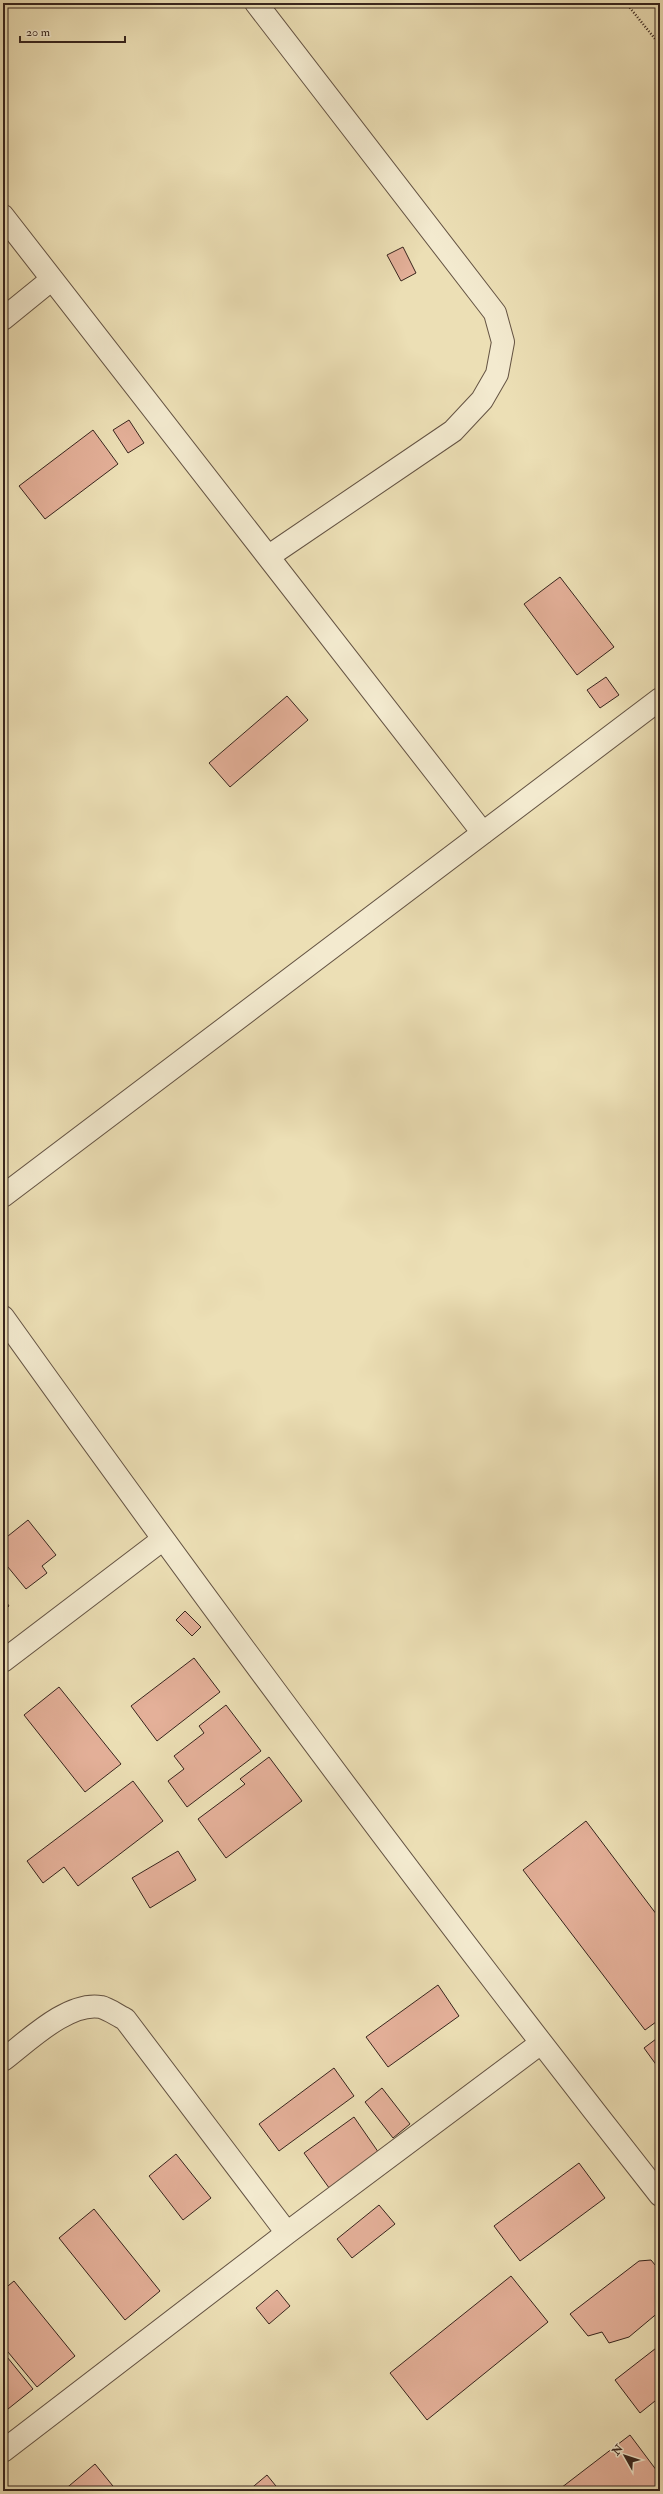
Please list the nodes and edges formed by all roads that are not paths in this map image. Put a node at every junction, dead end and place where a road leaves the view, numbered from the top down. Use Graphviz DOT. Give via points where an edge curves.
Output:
graph roads {
  1 [pos="256,3"];
  2 [pos="3,216"];
  3 [pos="51,280"];
  4 [pos="3,319"];
  5 [pos="269,556"];
  6 [pos="660,699"];
  7 [pos="483,833"];
  8 [pos="3,1196"];
  9 [pos="3,1317"];
  10 [pos="162,1540"];
  11 [pos="3,1660"];
  12 [pos="540,2043"];
  13 [pos="3,2060"];
  14 [pos="660,2195"];
  15 [pos="287,2233"];
  16 [pos="3,2451"];
  1 -- 5 [label="street" via="494,313 503,342 497,374 482,400 453,431"];
  2 -- 3 [label="street"];
  3 -- 4 [label="street"];
  3 -- 5 [label="street"];
  5 -- 7 [label="street"];
  6 -- 7 [label="street"];
  7 -- 8 [label="street"];
  9 -- 10 [label="street"];
  10 -- 11 [label="street"];
  10 -- 12 [label="street"];
  12 -- 14 [label="street"];
  12 -- 15 [label="street"];
  13 -- 15 [label="street" via="60,2017 80,2008 101,2007 125,2020"];
  15 -- 16 [label="street"];
}
